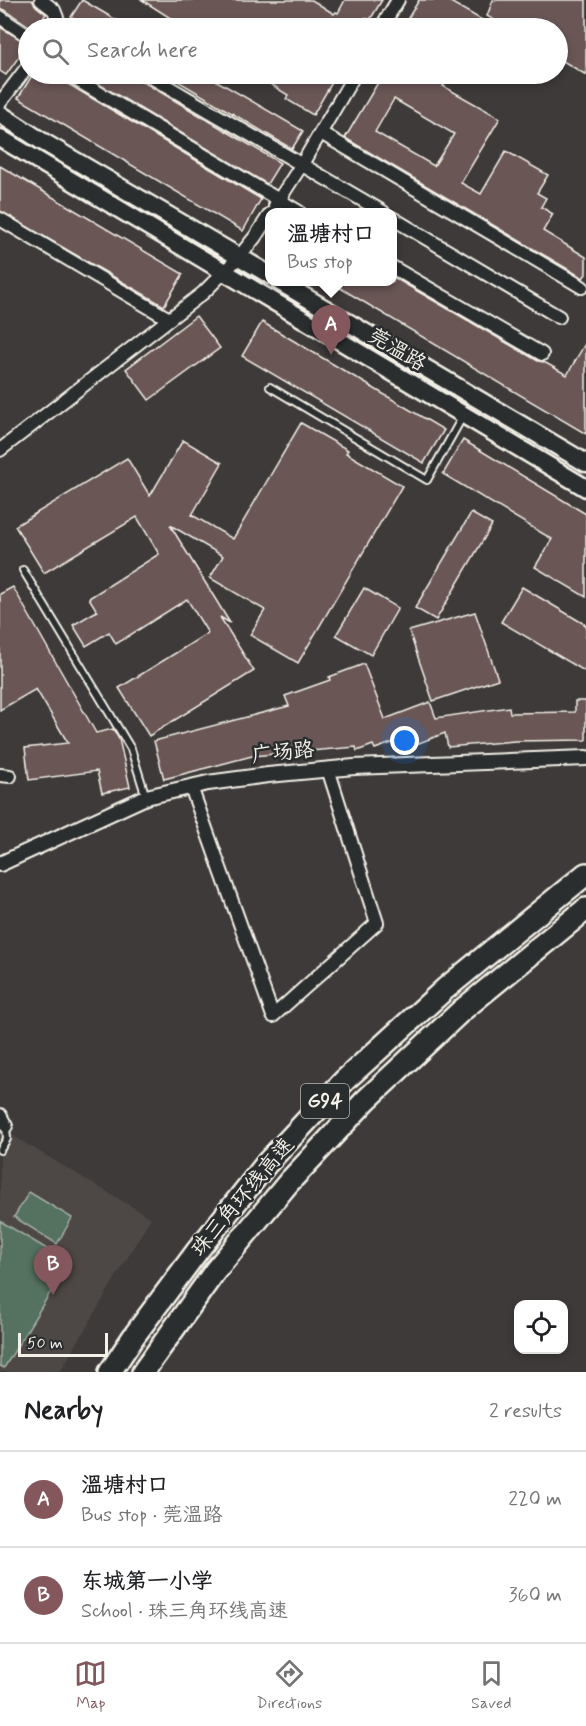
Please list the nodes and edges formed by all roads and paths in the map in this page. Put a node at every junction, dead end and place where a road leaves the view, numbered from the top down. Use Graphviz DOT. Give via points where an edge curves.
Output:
graph roads {
  1 [pos="41,0"];
  2 [pos="398,0"];
  3 [pos="0,17"];
  4 [pos="57,18"];
  5 [pos="387,18"];
  6 [pos="18,29"];
  7 [pos="18,79"];
  8 [pos="84,84"];
  9 [pos="163,84"];
  10 [pos="349,84"];
  11 [pos="0,103"];
  12 [pos="0,114"];
  13 [pos="321,133"];
  14 [pos="2,144"];
  15 [pos="302,164"];
  16 [pos="278,200"];
  17 [pos="273,208"];
  18 [pos="291,208"];
  19 [pos="375,208"];
  20 [pos="0,219"];
  21 [pos="397,220"];
  22 [pos="265,221"];
  23 [pos="239,257"];
  24 [pos="397,269"];
  25 [pos="265,272"];
  26 [pos="225,273"];
  27 [pos="287,286"];
  28 [pos="582,287"];
  29 [pos="559,317"];
  30 [pos="169,319"];
  31 [pos="542,354"];
  32 [pos="270,387"];
  33 [pos="463,416"];
  34 [pos="0,450"];
  35 [pos="586,463"];
  36 [pos="586,488"];
  37 [pos="22,570"];
  38 [pos="586,758"];
  39 [pos="328,769"];
  40 [pos="191,787"];
  41 [pos="146,797"];
  42 [pos="0,864"];
  43 [pos="586,874"];
  44 [pos="586,909"];
  45 [pos="0,1115"];
  46 [pos="6,1126"];
  47 [pos="0,1150"];
  48 [pos="110,1372"];
  49 [pos="143,1372"];
  1 -- 4 [label="street"];
  2 -- 5 [label="street"];
  3 -- 6 [label="street"];
  7 -- 11 [label="street"];
  8 -- 16 [label="street"];
  9 -- 15 [label="street"];
  10 -- 13 [label="street"];
  12 -- 23 [label="main road"];
  13 -- 15 [label="street"];
  13 -- 28 [label="street"];
  14 -- 26 [label="main road, 莞温路"];
  15 -- 16 [label="street"];
  15 -- 19 [label="street"];
  16 -- 17 [label="street"];
  16 -- 18 [label="street"];
  20 -- 30 [label="street"];
  21 -- 29 [label="street"];
  22 -- 23 [label="street"];
  23 -- 25 [label="main road"];
  23 -- 26 [label="street"];
  24 -- 31 [label="street"];
  26 -- 30 [label="street"];
  26 -- 33 [label="main road, 莞温路"];
  27 -- 35 [label="main road, 莞温路"];
  30 -- 34 [label="street"];
  32 -- 33 [label="lane" via="427,480"];
  33 -- 36 [label="main road, 莞温路"];
  37 -- 41 [label="lane" via="131,749"];
  38 -- 39 [label="street, 广场路"];
  39 -- 40 [label="street, 广场路"];
  39 -- 40 [label="street" via="377,923 273,1016"];
  40 -- 41 [label="street, 广场路"];
  41 -- 42 [label="street, 广场路"];
  43 -- 48 [label="highway, 珠三角环线高速 / G94" via="445,988 345,1080 260,1172"];
  44 -- 49 [label="highway, 珠三角环线高速 / G94" via="461,1011 366,1100 289,1182 215,1271"];
  45 -- 46 [label="street"];
  46 -- 47 [label="lane" via="7,1139"];
}
